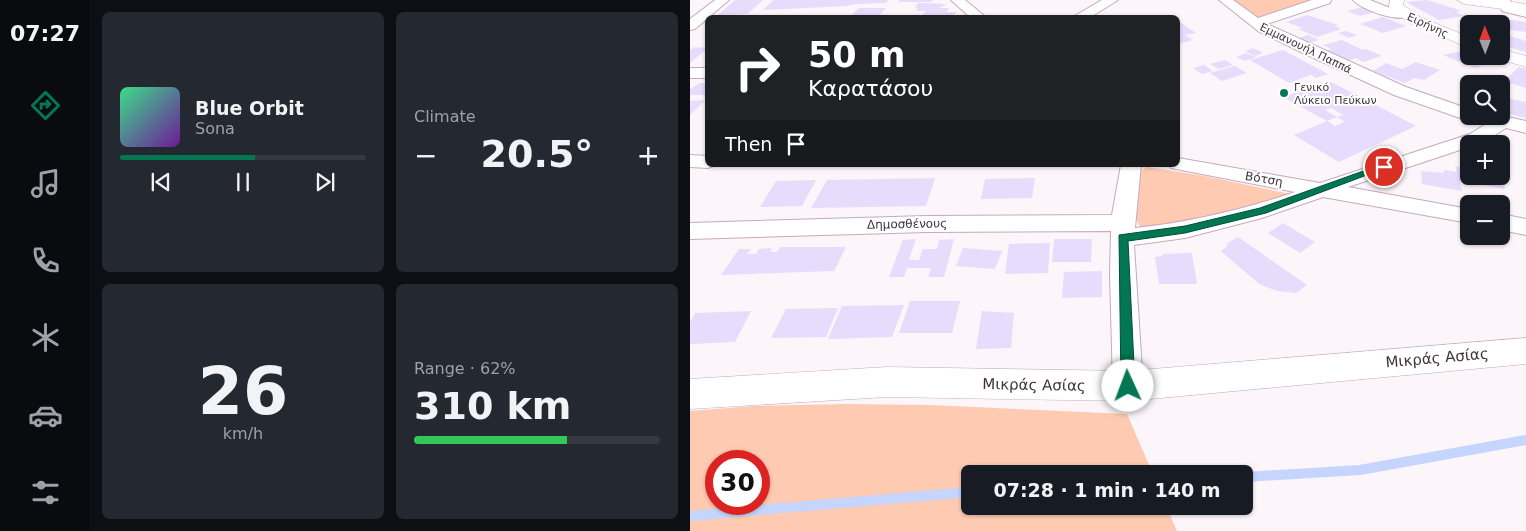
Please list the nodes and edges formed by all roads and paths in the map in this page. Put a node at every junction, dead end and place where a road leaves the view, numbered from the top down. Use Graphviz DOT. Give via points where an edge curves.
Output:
graph roads {
  1 [pos="723,0"];
  2 [pos="957,0"];
  3 [pos="1112,0"];
  4 [pos="1225,0"];
  5 [pos="1325,0"];
  6 [pos="1359,0"];
  7 [pos="1464,0"];
  8 [pos="1505,3"];
  9 [pos="1400,7"];
  10 [pos="1526,8"];
  11 [pos="1526,13"];
  12 [pos="976,15"];
  13 [pos="1084,15"];
  14 [pos="1256,23"];
  15 [pos="690,26"];
  16 [pos="1460,39"];
  17 [pos="1510,57"];
  18 [pos="1526,62"];
  19 [pos="690,73"];
  20 [pos="705,73"];
  21 [pos="1460,112"];
  22 [pos="1510,124"];
  23 [pos="1498,125"];
  24 [pos="1526,127"];
  25 [pos="1180,164"];
  26 [pos="1130,167"];
  27 [pos="1324,190"];
  28 [pos="1460,214"];
  29 [pos="1510,224"];
  30 [pos="1526,227"];
  31 [pos="690,231"];
  32 [pos="1123,231"];
  33 [pos="1526,351"];
  34 [pos="1128,386"];
  35 [pos="690,394"];
  1 -- 15 [label="street"];
  2 -- 12 [label="street"];
  3 -- 13 [label="street"];
  4 -- 14 [label="street, Εμμανουήλ Παππά"];
  5 -- 14 [label="street"];
  6 -- 9 [label="street" via="1393,14"];
  7 -- 8 [label="street"];
  8 -- 10 [label="street"];
  8 -- 11 [label="street" via="1508,8"];
  9 -- 16 [label="street, Ειρήνης" via="1432,28"];
  14 -- 21 [label="street, Εμμανουήλ Παππά" via="1358,73"];
  17 -- 18 [label="street"];
  19 -- 20 [label="street"];
  22 -- 24 [label="street"];
  23 -- 27 [label="street, Δημοσθένους" via="1477,138"];
  25 -- 27 [label="street, Βότση"];
  26 -- 32 [label="street"];
  27 -- 28 [label="street, Βότση"];
  27 -- 32 [label="street, Δημοσθένους" via="1217,223 1159,234"];
  29 -- 30 [label="street"];
  31 -- 32 [label="street, Δημοσθένους" via="918,224"];
  32 -- 34 [label="street"];
  33 -- 34 [label="street, Μικράς Ασίας"];
  34 -- 35 [label="street, Μικράς Ασίας" via="887,382"];
}
